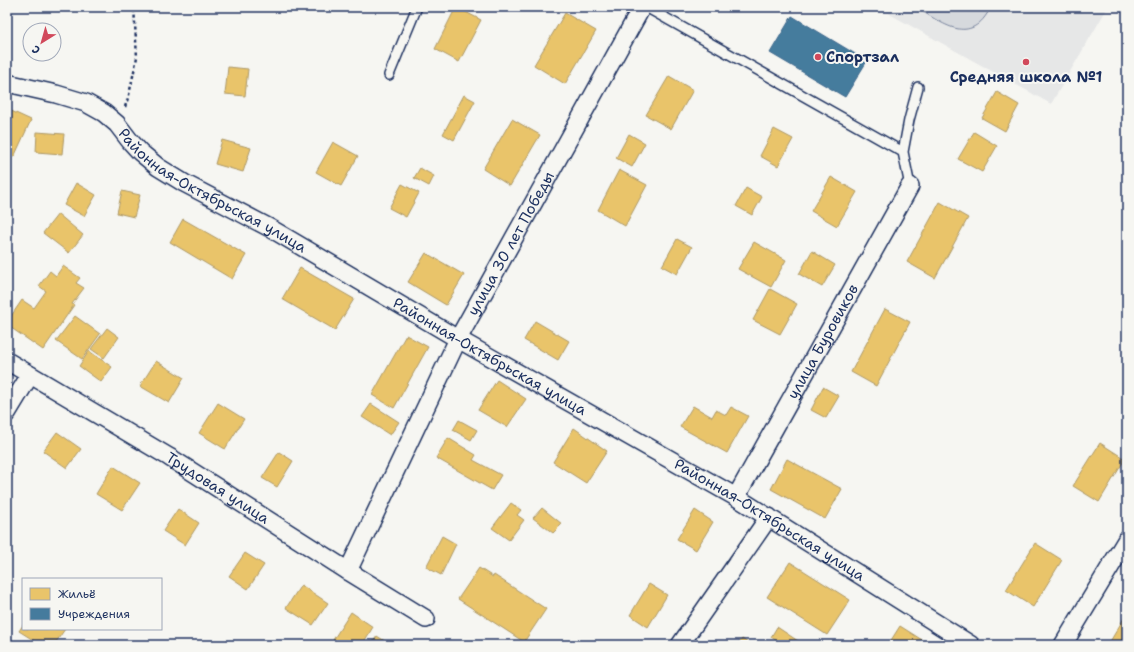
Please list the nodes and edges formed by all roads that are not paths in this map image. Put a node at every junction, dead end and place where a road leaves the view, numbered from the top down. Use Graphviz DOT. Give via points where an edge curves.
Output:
graph roads {
  1 [pos="417,7"];
  2 [pos="642,7"];
  3 [pos="646,7"];
  4 [pos="389,75"];
  5 [pos="7,83"];
  6 [pos="918,87"];
  7 [pos="903,152"];
  8 [pos="910,186"];
  9 [pos="458,339"];
  10 [pos="7,361"];
  11 [pos="30,375"];
  12 [pos="7,413"];
  13 [pos="736,497"];
  14 [pos="769,517"];
  15 [pos="1127,539"];
  16 [pos="348,571"];
  17 [pos="426,619"];
  18 [pos="680,645"];
  19 [pos="971,645"];
  20 [pos="1063,645"];
  1 -- 4 [label="lane"];
  2 -- 9 [label="street, улица 30 лет Победы"];
  3 -- 7 [label="lane"];
  5 -- 9 [label="street, Районная-Октябрьская улица" via="86,103 104,113 118,124 140,152 158,167 270,228"];
  6 -- 7 [label="lane"];
  7 -- 8 [label="lane"];
  8 -- 13 [label="street, улица Буровиков"];
  9 -- 13 [label="street, Районная-Октябрьская улица"];
  9 -- 16 [label="street, улица 30 лет Победы"];
  10 -- 11 [label="street, Трудовая улица"];
  11 -- 12 [label="street"];
  11 -- 16 [label="street, Трудовая улица" via="169,457"];
  13 -- 14 [label="street, Районная-Октябрьская улица"];
  14 -- 18 [label="street"];
  14 -- 19 [label="street, Районная-Октябрьская улица"];
  15 -- 20 [label="street"];
  16 -- 17 [label="street, Трудовая улица"];
}
